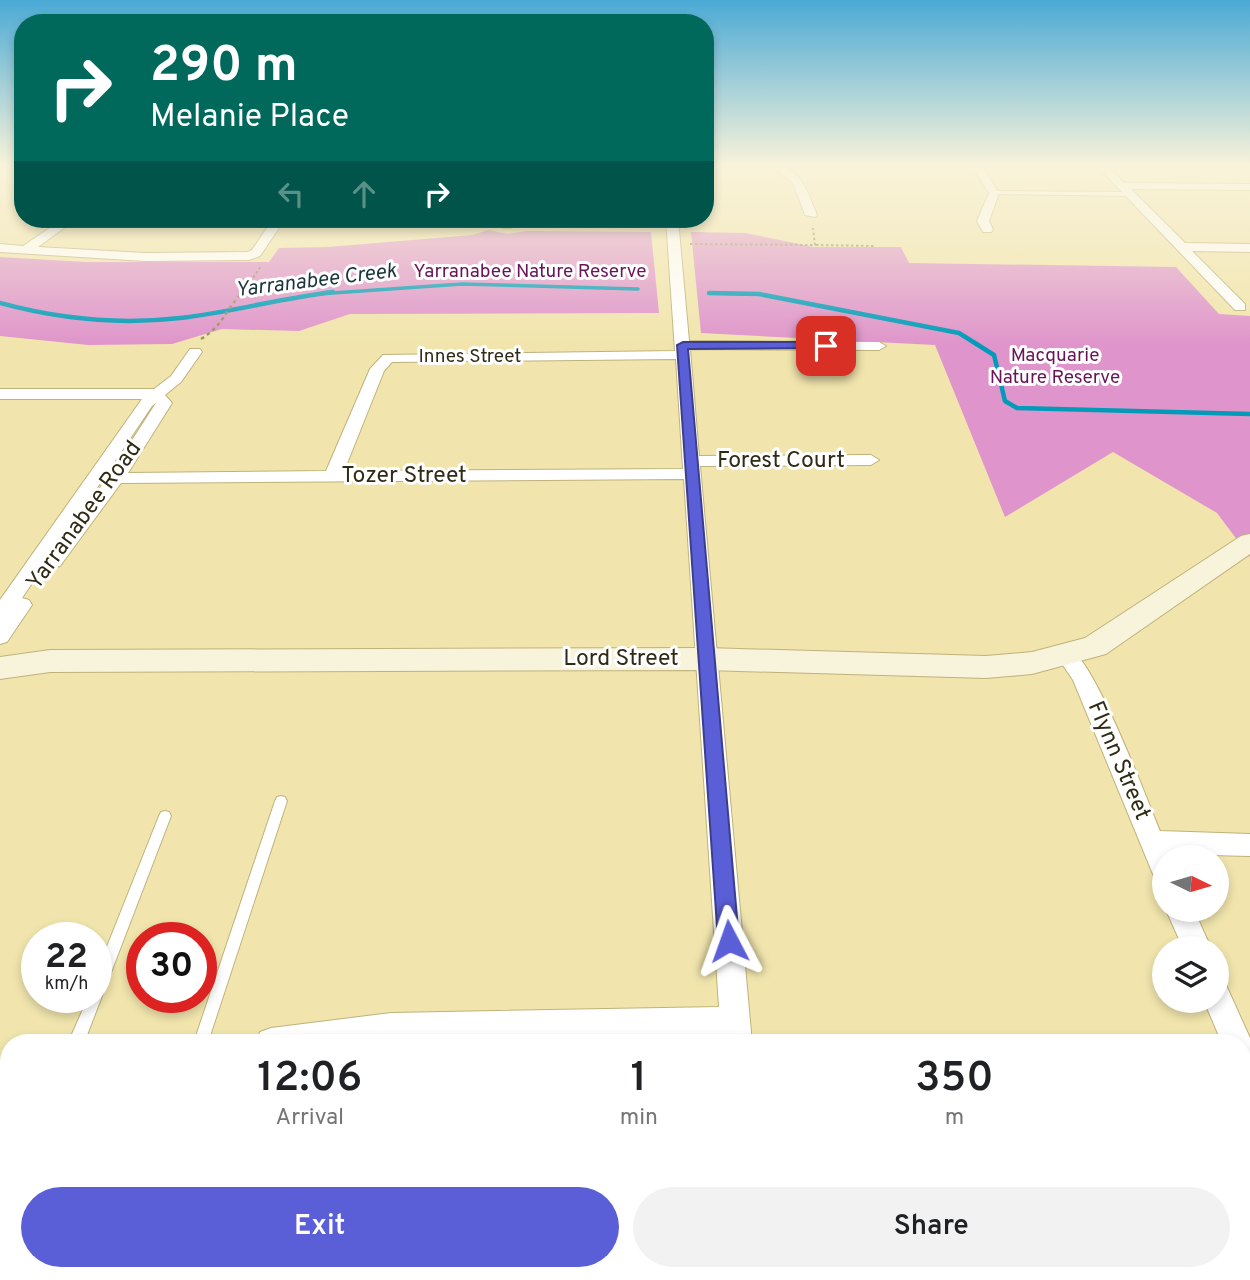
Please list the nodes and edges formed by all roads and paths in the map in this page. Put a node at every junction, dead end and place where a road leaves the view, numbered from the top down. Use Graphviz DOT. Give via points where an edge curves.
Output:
graph roads {
  1 [pos="812,225"];
  2 [pos="985,225"];
  3 [pos="1159,225"];
  4 [pos="57,228"];
  5 [pos="273,228"];
  6 [pos="672,228"];
  7 [pos="987,230"];
  8 [pos="674,244"];
  9 [pos="815,245"];
  10 [pos="874,246"];
  11 [pos="1180,247"];
  12 [pos="0,248"];
  13 [pos="1250,248"];
  14 [pos="24,251"];
  15 [pos="249,256"];
  16 [pos="1240,307"];
  17 [pos="879,346"];
  18 [pos="683,350"];
  19 [pos="195,352"];
  20 [pos="0,394"];
  21 [pos="157,394"];
  22 [pos="871,460"];
  23 [pos="692,467"];
  24 [pos="333,477"];
  25 [pos="116,478"];
  26 [pos="1250,542"];
  27 [pos="0,615"];
  28 [pos="0,637"];
  29 [pos="1067,655"];
  30 [pos="706,659"];
  31 [pos="2,662"];
  32 [pos="281,802"];
  33 [pos="165,816"];
  34 [pos="1152,842"];
  35 [pos="1153,845"];
  36 [pos="1250,845"];
  37 [pos="112,952"];
  38 [pos="88,1013"];
  39 [pos="1224,1013"];
  40 [pos="736,1032"];
  41 [pos="80,1034"];
  42 [pos="204,1034"];
  43 [pos="343,1034"];
  44 [pos="1233,1034"];
  1 -- 9 [label="path"];
  2 -- 7 [label="street"];
  3 -- 11 [label="street"];
  4 -- 14 [label="street"];
  5 -- 15 [label="street"];
  6 -- 8 [label="street"];
  8 -- 9 [label="path"];
  8 -- 18 [label="street"];
  9 -- 10 [label="path"];
  11 -- 13 [label="street"];
  11 -- 16 [label="street"];
  12 -- 14 [label="street"];
  14 -- 15 [label="street"];
  15 -- 19 [label="path" via="267,256 217,329 195,343"];
  17 -- 18 [label="street, Innes Street"];
  18 -- 23 [label="street"];
  18 -- 24 [label="street, Innes Street" via="388,358 377,369"];
  19 -- 21 [label="street, Yarranabee Road" via="176,379"];
  20 -- 21 [label="street"];
  21 -- 25 [label="street, Yarranabee Road" via="163,403"];
  21 -- 27 [label="street, Yarranabee Road" via="146,403"];
  22 -- 23 [label="street, Forest Court"];
  23 -- 24 [label="street, Tozer Street"];
  23 -- 30 [label="street"];
  24 -- 25 [label="street, Tozer Street"];
  25 -- 28 [label="street, Yarranabee Road"];
  26 -- 29 [label="main road, Lord Street" via="1123,629"];
  29 -- 30 [label="main road, Lord Street" via="986,667"];
  29 -- 34 [label="street, Flynn Street" via="1083,678"];
  30 -- 31 [label="main road, Lord Street"];
  30 -- 40 [label="street"];
  32 -- 42 [label="lane"];
  33 -- 37 [label="lane"];
  34 -- 35 [label="street, Flynn Street"];
  34 -- 36 [label="street"];
  38 -- 41 [label="lane"];
  39 -- 44 [label="street"];
  40 -- 43 [label="street" via="391,1028"];
}
